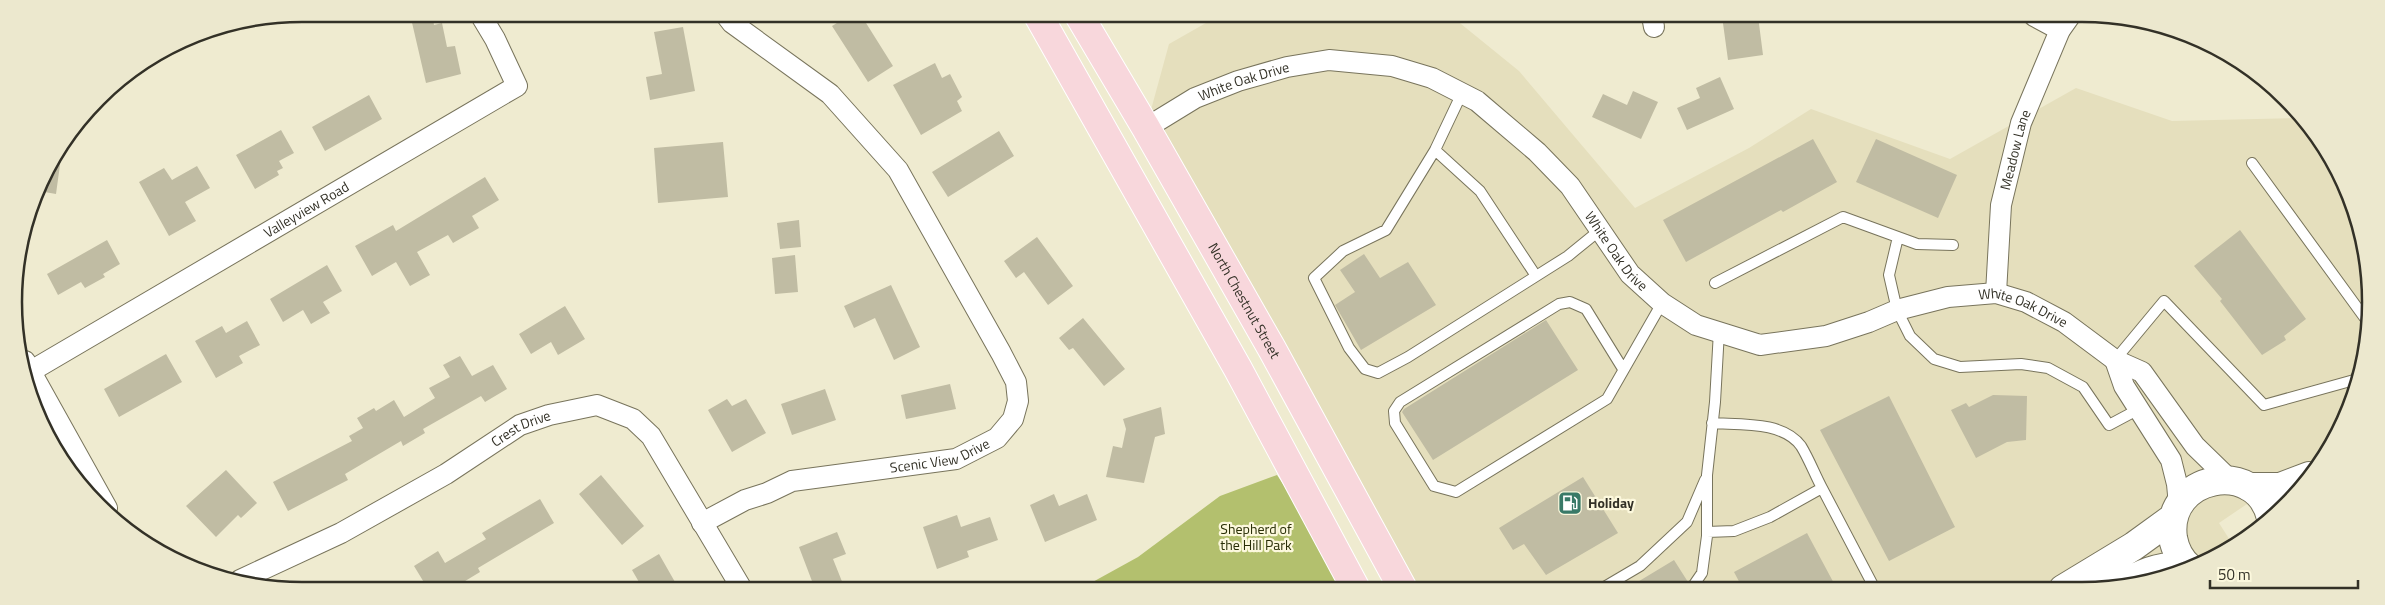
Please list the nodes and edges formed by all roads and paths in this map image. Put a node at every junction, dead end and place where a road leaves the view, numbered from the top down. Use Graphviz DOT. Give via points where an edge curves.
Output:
graph roads {
  1 [pos="484,22"];
  2 [pos="731,22"];
  3 [pos="1042,22"];
  4 [pos="1083,22"];
  5 [pos="2065,23"];
  6 [pos="1462,93"];
  7 [pos="1146,128"];
  8 [pos="1436,150"];
  9 [pos="2252,163"];
  10 [pos="1600,230"];
  11 [pos="1898,237"];
  12 [pos="1953,245"];
  13 [pos="1536,276"];
  14 [pos="1715,283"];
  15 [pos="1996,293"];
  16 [pos="1662,304"];
  17 [pos="1897,310"];
  18 [pos="2362,313"];
  19 [pos="1719,331"];
  20 [pos="2115,360"];
  21 [pos="30,366"];
  22 [pos="1623,369"];
  23 [pos="33,378"];
  24 [pos="2351,381"];
  25 [pos="2139,409"];
  26 [pos="1712,423"];
  27 [pos="1707,475"];
  28 [pos="2299,480"];
  29 [pos="2240,484"];
  30 [pos="1822,488"];
  31 [pos="99,494"];
  32 [pos="2176,511"];
  33 [pos="2268,512"];
  34 [pos="702,523"];
  35 [pos="1707,532"];
  36 [pos="2186,563"];
  37 [pos="2179,566"];
  38 [pos="247,577"];
  39 [pos="2133,578"];
  40 [pos="738,582"];
  41 [pos="1352,582"];
  42 [pos="1400,582"];
  43 [pos="1613,582"];
  44 [pos="1696,582"];
  45 [pos="1871,582"];
  46 [pos="2075,582"];
  1 -- 21 [label="street, Valleyview Road" via="517,86"];
  2 -- 34 [label="street, Scenic View Drive" via="830,94 898,170 1016,382 1018,401 1013,419 997,438 956,460 792,481 745,500"];
  3 -- 41 [label="main road" via="1228,352"];
  4 -- 7 [label="main road, North Chestnut Street"];
  5 -- 15 [label="street, Meadow Lane" via="2016,141 2001,205"];
  6 -- 7 [label="street, White Oak Drive" via="1432,78 1392,66 1329,60 1238,81 1195,98"];
  6 -- 8 [label="lane"];
  6 -- 10 [label="street, White Oak Drive" via="1477,101 1537,152 1570,186"];
  7 -- 42 [label="main road, North Chestnut Street"];
  8 -- 13 [label="lane" via="1480,191"];
  8 -- 13 [label="lane" via="1386,230 1343,251 1314,278 1349,348 1365,369 1378,373 1408,357"];
  9 -- 18 [label="lane"];
  10 -- 13 [label="lane"];
  10 -- 16 [label="street, White Oak Drive" via="1630,274"];
  11 -- 12 [label="lane" via="1918,244"];
  11 -- 14 [label="lane" via="1843,217"];
  11 -- 17 [label="lane" via="1890,276"];
  15 -- 17 [label="street, White Oak Drive" via="1948,297"];
  15 -- 20 [label="street, White Oak Drive" via="2026,302 2064,322"];
  16 -- 19 [label="street, White Oak Drive" via="1696,325"];
  16 -- 22 [label="lane"];
  17 -- 19 [label="street, White Oak Drive" via="1826,336 1760,345"];
  17 -- 25 [label="lane" via="1910,336 1934,359 1960,367 2021,364 2048,368 2083,387 2109,425"];
  19 -- 26 [label="lane"];
  20 -- 24 [label="lane" via="2164,301 2264,405"];
  20 -- 25 [label="street" via="2124,386"];
  20 -- 29 [label="street, White Oak Drive" via="2142,372 2195,446"];
  22 -- 22 [label="lane" via="1607,399 1456,492 1434,486 1395,422 1394,411 1400,402 1558,304 1570,302 1586,309"];
  23 -- 31 [label="street"];
  25 -- 32 [label="street" via="2171,460 2178,484"];
  26 -- 27 [label="lane"];
  26 -- 30 [label="lane" via="1762,426 1786,434 1800,445"];
  27 -- 35 [label="lane"];
  27 -- 43 [label="lane" via="1688,522 1640,566"];
  28 -- 29 [label="main road" via="2280,487"];
  29 -- 32 [label="main road" via="2208,481 2186,495"];
  29 -- 33 [label="main road" via="2265,503"];
  30 -- 35 [label="lane" via="1770,517 1734,531"];
  30 -- 45 [label="lane"];
  32 -- 36 [label="main road" via="2174,543"];
  32 -- 46 [label="main road" via="2134,546"];
  34 -- 38 [label="street, Crest Drive" via="651,436 633,419 597,405 520,425 446,474 365,519"];
  34 -- 40 [label="street, Crest Drive"];
  35 -- 44 [label="lane" via="1702,573"];
  37 -- 39 [label="main road" via="2140,573"];
}
